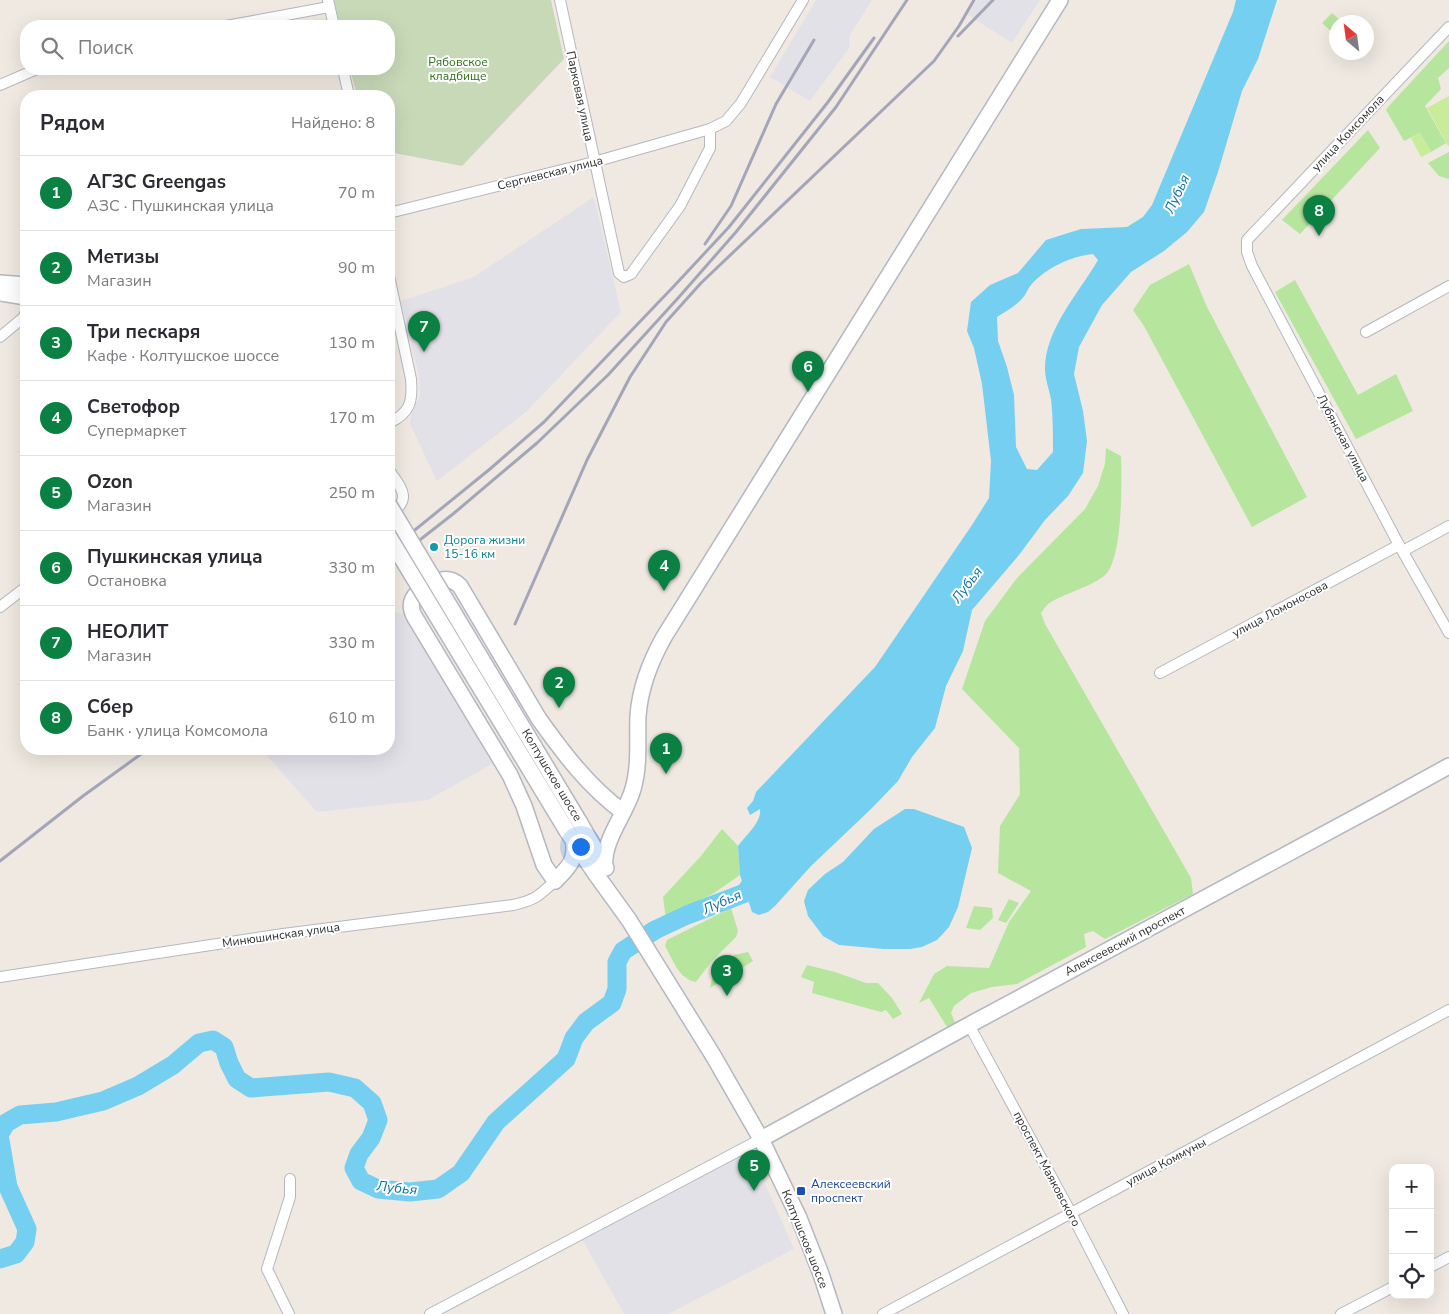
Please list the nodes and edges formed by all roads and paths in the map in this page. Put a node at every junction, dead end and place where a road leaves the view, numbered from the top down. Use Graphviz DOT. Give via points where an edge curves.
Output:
graph roads {
  1 [pos="560,0"];
  2 [pos="802,0"];
  3 [pos="1060,0"];
  4 [pos="328,4"];
  5 [pos="254,20"];
  6 [pos="332,20"];
  7 [pos="1449,27"];
  8 [pos="23,75"];
  9 [pos="344,75"];
  10 [pos="0,85"];
  11 [pos="348,90"];
  12 [pos="710,129"];
  13 [pos="594,162"];
  14 [pos="395,212"];
  15 [pos="1247,240"];
  16 [pos="0,283"];
  17 [pos="1449,286"];
  18 [pos="17,293"];
  19 [pos="395,304"];
  20 [pos="20,321"];
  21 [pos="1366,332"];
  22 [pos="0,337"];
  23 [pos="395,420"];
  24 [pos="395,480"];
  25 [pos="395,510"];
  26 [pos="395,516"];
  27 [pos="1449,526"];
  28 [pos="395,548"];
  29 [pos="1401,548"];
  30 [pos="20,592"];
  31 [pos="0,607"];
  32 [pos="1449,633"];
  33 [pos="1160,673"];
  34 [pos="1449,766"];
  35 [pos="624,812"];
  36 [pos="574,831"];
  37 [pos="600,870"];
  38 [pos="555,881"];
  39 [pos="0,977"];
  40 [pos="1449,1010"];
  41 [pos="969,1025"];
  42 [pos="761,1139"];
  43 [pos="290,1179"];
  44 [pos="1071,1213"];
  45 [pos="1449,1257"];
  46 [pos="1434,1265"];
  47 [pos="1389,1289"];
  48 [pos="289,1314"];
  49 [pos="430,1314"];
  50 [pos="834,1314"];
  51 [pos="883,1314"];
  52 [pos="1123,1314"];
  53 [pos="1342,1314"];
  1 -- 13 [label="street, Парковая улица"];
  2 -- 12 [label="street, Сергиевская улица" via="741,103 726,121"];
  3 -- 35 [label="street" via="664,637 646,674 641,693 636,780"];
  4 -- 5 [label="street"];
  4 -- 6 [label="street"];
  7 -- 15 [label="street, улица Комсомола"];
  8 -- 10 [label="street"];
  9 -- 11 [label="street"];
  12 -- 13 [label="street, Сергиевская улица"];
  12 -- 13 [label="street, Парковая улица" via="710,148 680,206 630,274 624,277 619,273"];
  13 -- 14 [label="street, Сергиевская улица"];
  15 -- 29 [label="street, Лубянская улица" via="1246,252 1252,266"];
  16 -- 18 [label="street"];
  17 -- 21 [label="street"];
  19 -- 23 [label="street" via="412,394 408,409"];
  20 -- 22 [label="street"];
  24 -- 25 [label="street" via="404,500"];
  26 -- 36 [label="street, Колтушское шоссе, bridge"];
  27 -- 29 [label="street, улица Ломоносова"];
  28 -- 36 [label="street, Колтушское шоссе, bridge"];
  29 -- 32 [label="street, Лубянская улица"];
  29 -- 33 [label="street, улица Ломоносова"];
  30 -- 31 [label="street"];
  34 -- 41 [label="street, Алексеевский проспект"];
  35 -- 36 [label="street" via="607,830 598,833"];
  35 -- 37 [label="street"];
  35 -- 38 [label="street" via="586,779 553,738 460,586 455,581 437,580 416,594 411,610 510,776 544,865"];
  36 -- 37 [label="street, Колтушское шоссе"];
  36 -- 38 [label="street, Минюшинская улица" via="573,859"];
  37 -- 38 [label="street, Минюшинская улица" via="579,869"];
  37 -- 42 [label="street, Колтушское шоссе"];
  38 -- 39 [label="street, Минюшинская улица" via="535,898 513,906 283,934"];
  40 -- 44 [label="street, улица Коммуны"];
  41 -- 42 [label="street, Алексеевский проспект"];
  41 -- 44 [label="street, проспект Маяковского"];
  42 -- 49 [label="street, Алексеевский проспект"];
  42 -- 50 [label="street, Колтушское шоссе" via="799,1218"];
  43 -- 48 [label="street" via="290,1197 265,1265"];
  44 -- 51 [label="street, улица Коммуны"];
  44 -- 52 [label="street, проспект Маяковского"];
  45 -- 46 [label="street"];
  47 -- 53 [label="street"];
}
